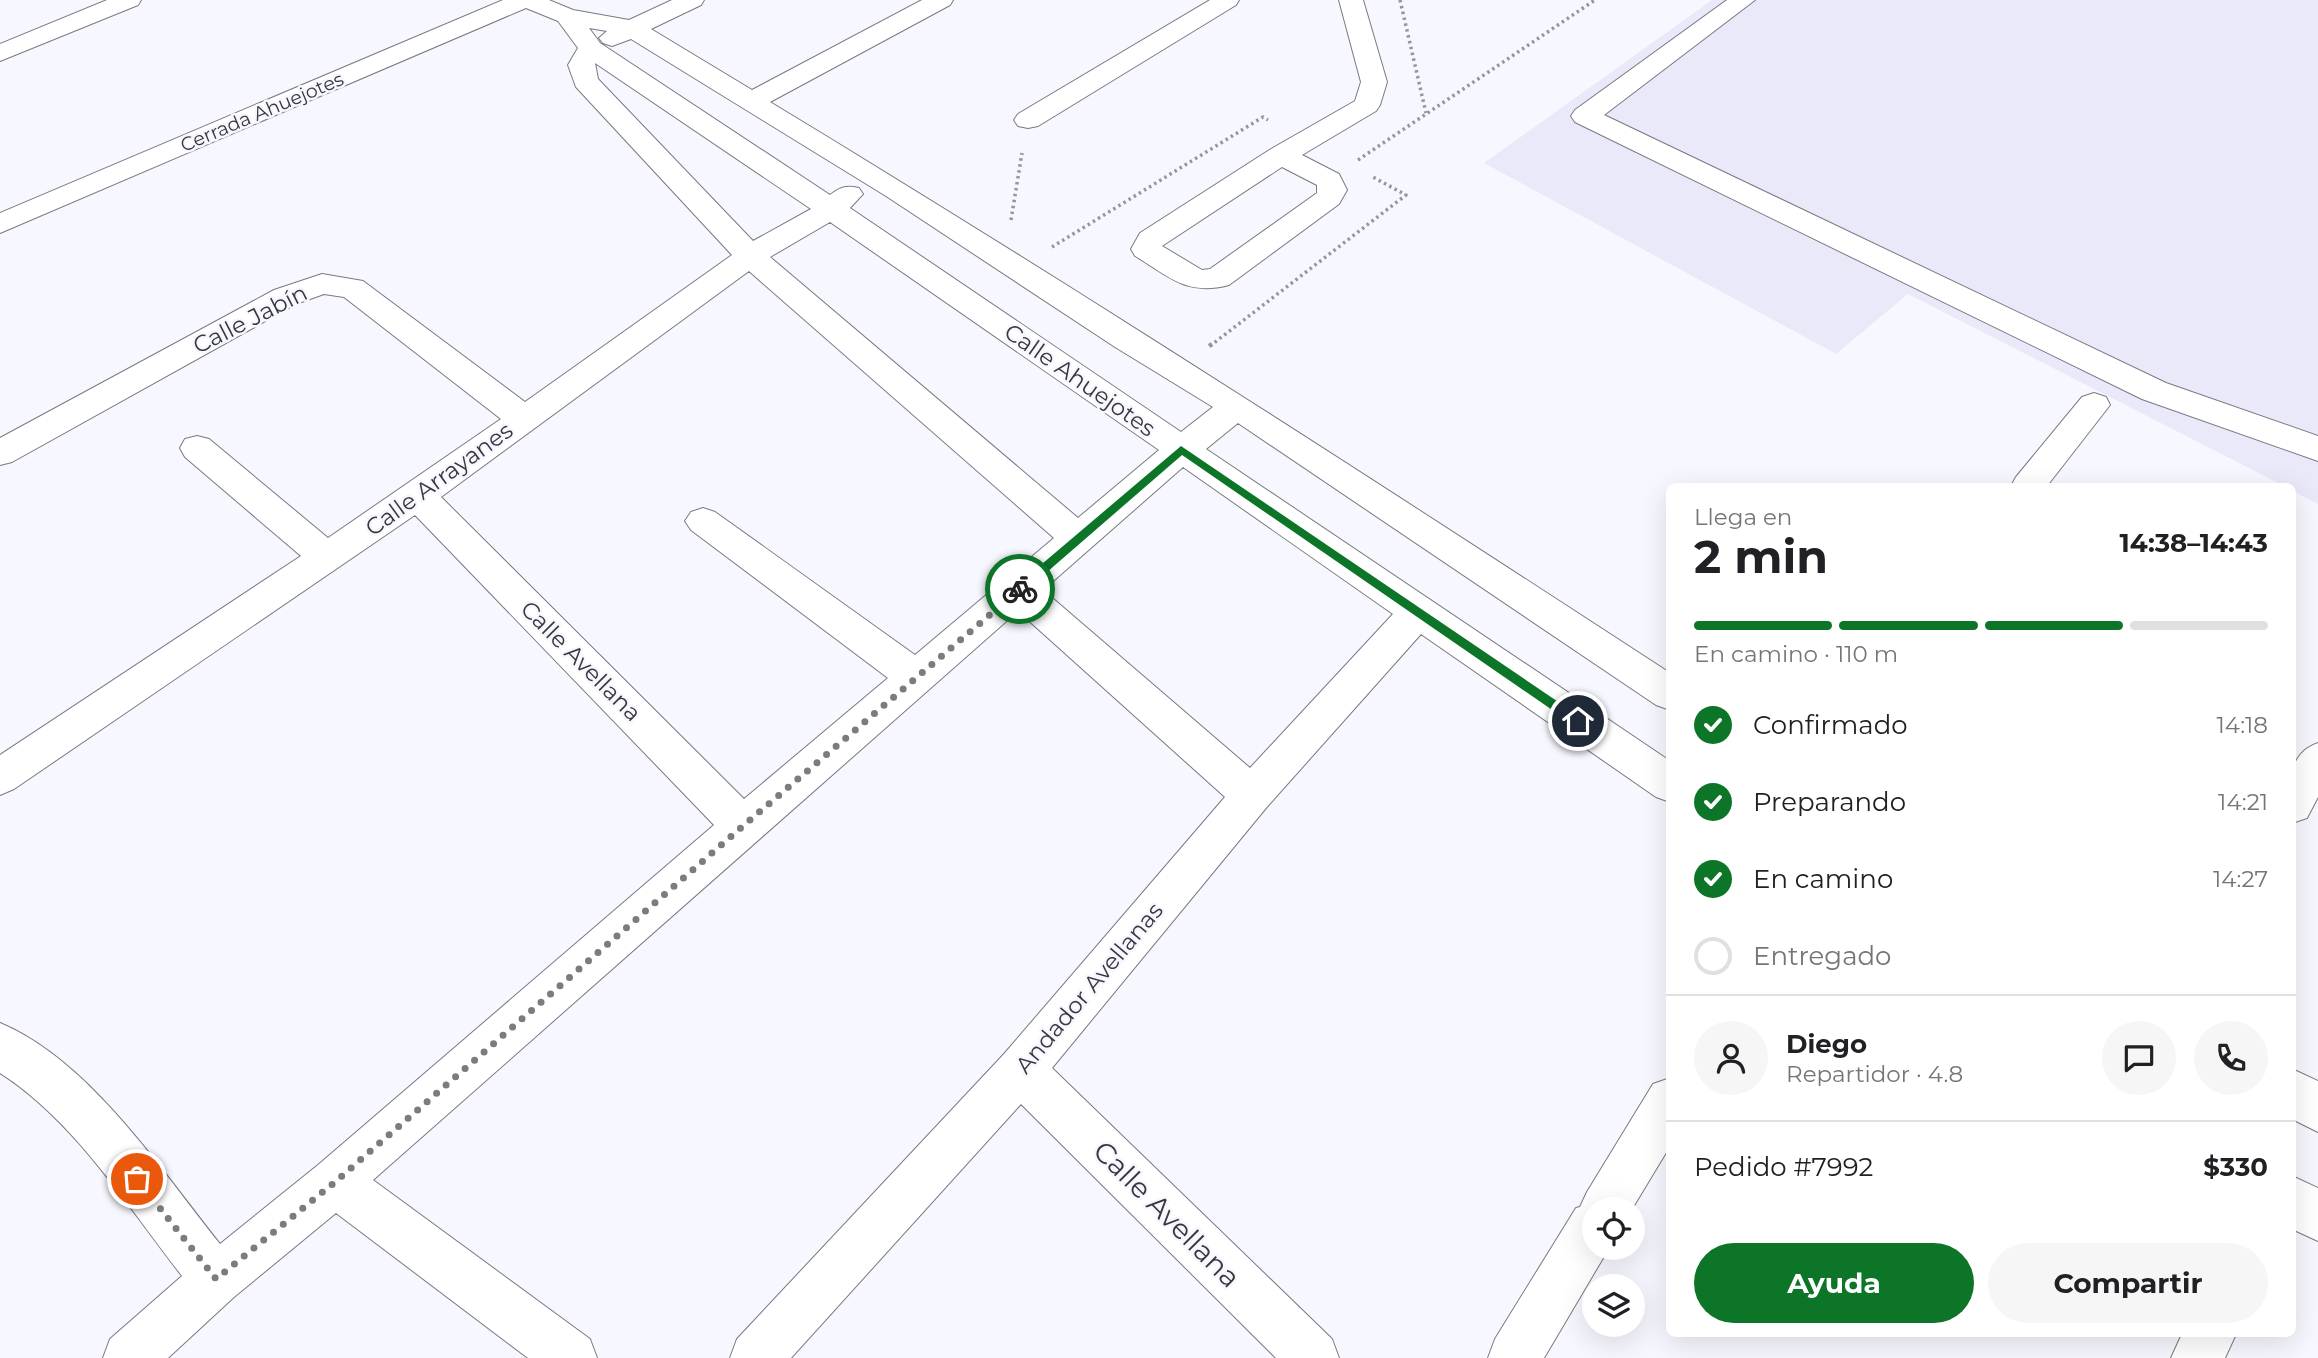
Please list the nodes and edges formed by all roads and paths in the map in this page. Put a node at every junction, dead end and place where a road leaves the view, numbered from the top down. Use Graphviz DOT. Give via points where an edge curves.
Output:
graph roads {
  1 [pos="129,0"];
  2 [pos="525,0"];
  3 [pos="692,0"];
  4 [pos="942,0"];
  5 [pos="1227,0"];
  6 [pos="1350,0"];
  7 [pos="1400,0"];
  8 [pos="1595,0"];
  9 [pos="1743,0"];
  10 [pos="567,16"];
  11 [pos="631,28"];
  12 [pos="591,48"];
  13 [pos="0,53"];
  14 [pos="750,102"];
  15 [pos="1426,113"];
  16 [pos="1028,120"];
  17 [pos="1281,155"];
  18 [pos="1351,165"];
  19 [pos="873,176"];
  20 [pos="833,208"];
  21 [pos="0,224"];
  22 [pos="1010,231"];
  23 [pos="750,256"];
  24 [pos="2094,405"];
  25 [pos="1237,406"];
  26 [pos="523,418"];
  27 [pos="197,448"];
  28 [pos="2318,449"];
  29 [pos="1181,450"];
  30 [pos="0,453"];
  31 [pos="2030,483"];
  32 [pos="418,496"];
  33 [pos="703,521"];
  34 [pos="1078,538"];
  35 [pos="328,558"];
  36 [pos="1019,590"];
  37 [pos="1417,613"];
  38 [pos="917,678"];
  39 [pos="1666,691"];
  40 [pos="2318,760"];
  41 [pos="0,777"];
  42 [pos="1666,780"];
  43 [pos="1252,794"];
  44 [pos="2296,798"];
  45 [pos="743,826"];
  46 [pos="0,1045"];
  47 [pos="1020,1070"];
  48 [pos="2296,1094"];
  49 [pos="1666,1108"];
  50 [pos="2318,1108"];
  51 [pos="335,1182"];
  52 [pos="1611,1197"];
  53 [pos="2296,1202"];
  54 [pos="2318,1216"];
  55 [pos="1582,1246"];
  56 [pos="216,1279"];
  57 [pos="2208,1337"];
  58 [pos="129,1358"];
  59 [pos="571,1358"];
  60 [pos="756,1358"];
  61 [pos="1313,1358"];
  62 [pos="1514,1358"];
  63 [pos="2197,1358"];
  1 -- 13 [label="street"];
  2 -- 10 [label="street"];
  2 -- 21 [label="street, Cerrada Ahuejotes"];
  3 -- 11 [label="street"];
  4 -- 14 [label="street"];
  5 -- 16 [label="street"];
  6 -- 17 [label="street" via="1374,82 1367,105"];
  7 -- 15 [label="path"];
  8 -- 15 [label="path"];
  9 -- 28 [label="street" via="1585,116 2154,391"];
  10 -- 11 [label="street"];
  10 -- 12 [label="street, Calle Ahuejotes"];
  11 -- 12 [label="street"];
  11 -- 14 [label="street"];
  12 -- 20 [label="street, Calle Ahuejotes"];
  12 -- 23 [label="street" via="581,65 585,81"];
  14 -- 19 [label="street"];
  15 -- 18 [label="path"];
  16 -- 22 [label="path"];
  17 -- 17 [label="street" via="1150,240 1146,249 1197,279 1218,278 1329,198 1333,190 1329,180"];
  19 -- 20 [label="street, Calle Arrayanes"];
  19 -- 25 [label="street"];
  20 -- 23 [label="street, Calle Arrayanes"];
  20 -- 29 [label="street, Calle Ahuejotes"];
  23 -- 26 [label="street, Calle Arrayanes"];
  23 -- 34 [label="street"];
  24 -- 31 [label="street"];
  25 -- 29 [label="street"];
  25 -- 39 [label="street"];
  26 -- 30 [label="street, Calle Jabín" via="352,288 322,284 285,297"];
  26 -- 32 [label="street, Calle Arrayanes"];
  27 -- 35 [label="street"];
  29 -- 34 [label="street"];
  29 -- 37 [label="street, Calle Ahuejotes"];
  32 -- 35 [label="street, Calle Arrayanes"];
  32 -- 45 [label="street, Calle Avellana"];
  33 -- 38 [label="street"];
  34 -- 36 [label="street"];
  35 -- 41 [label="street, Calle Arrayanes"];
  36 -- 38 [label="street"];
  36 -- 43 [label="street"];
  37 -- 42 [label="street, Calle Ahuejotes"];
  37 -- 43 [label="street, Andador Avellanas"];
  38 -- 45 [label="street"];
  40 -- 44 [label="street"];
  43 -- 47 [label="street, Andador Avellanas"];
  45 -- 51 [label="street"];
  46 -- 56 [label="street" via="41,1072 89,1119"];
  47 -- 60 [label="street, Andador Avellanas"];
  47 -- 61 [label="street, Calle Avellana"];
  48 -- 50 [label="street"];
  49 -- 52 [label="street"];
  51 -- 56 [label="street"];
  51 -- 59 [label="street"];
  53 -- 54 [label="street"];
  55 -- 62 [label="street"];
  56 -- 58 [label="street"];
  57 -- 63 [label="street"];
}
